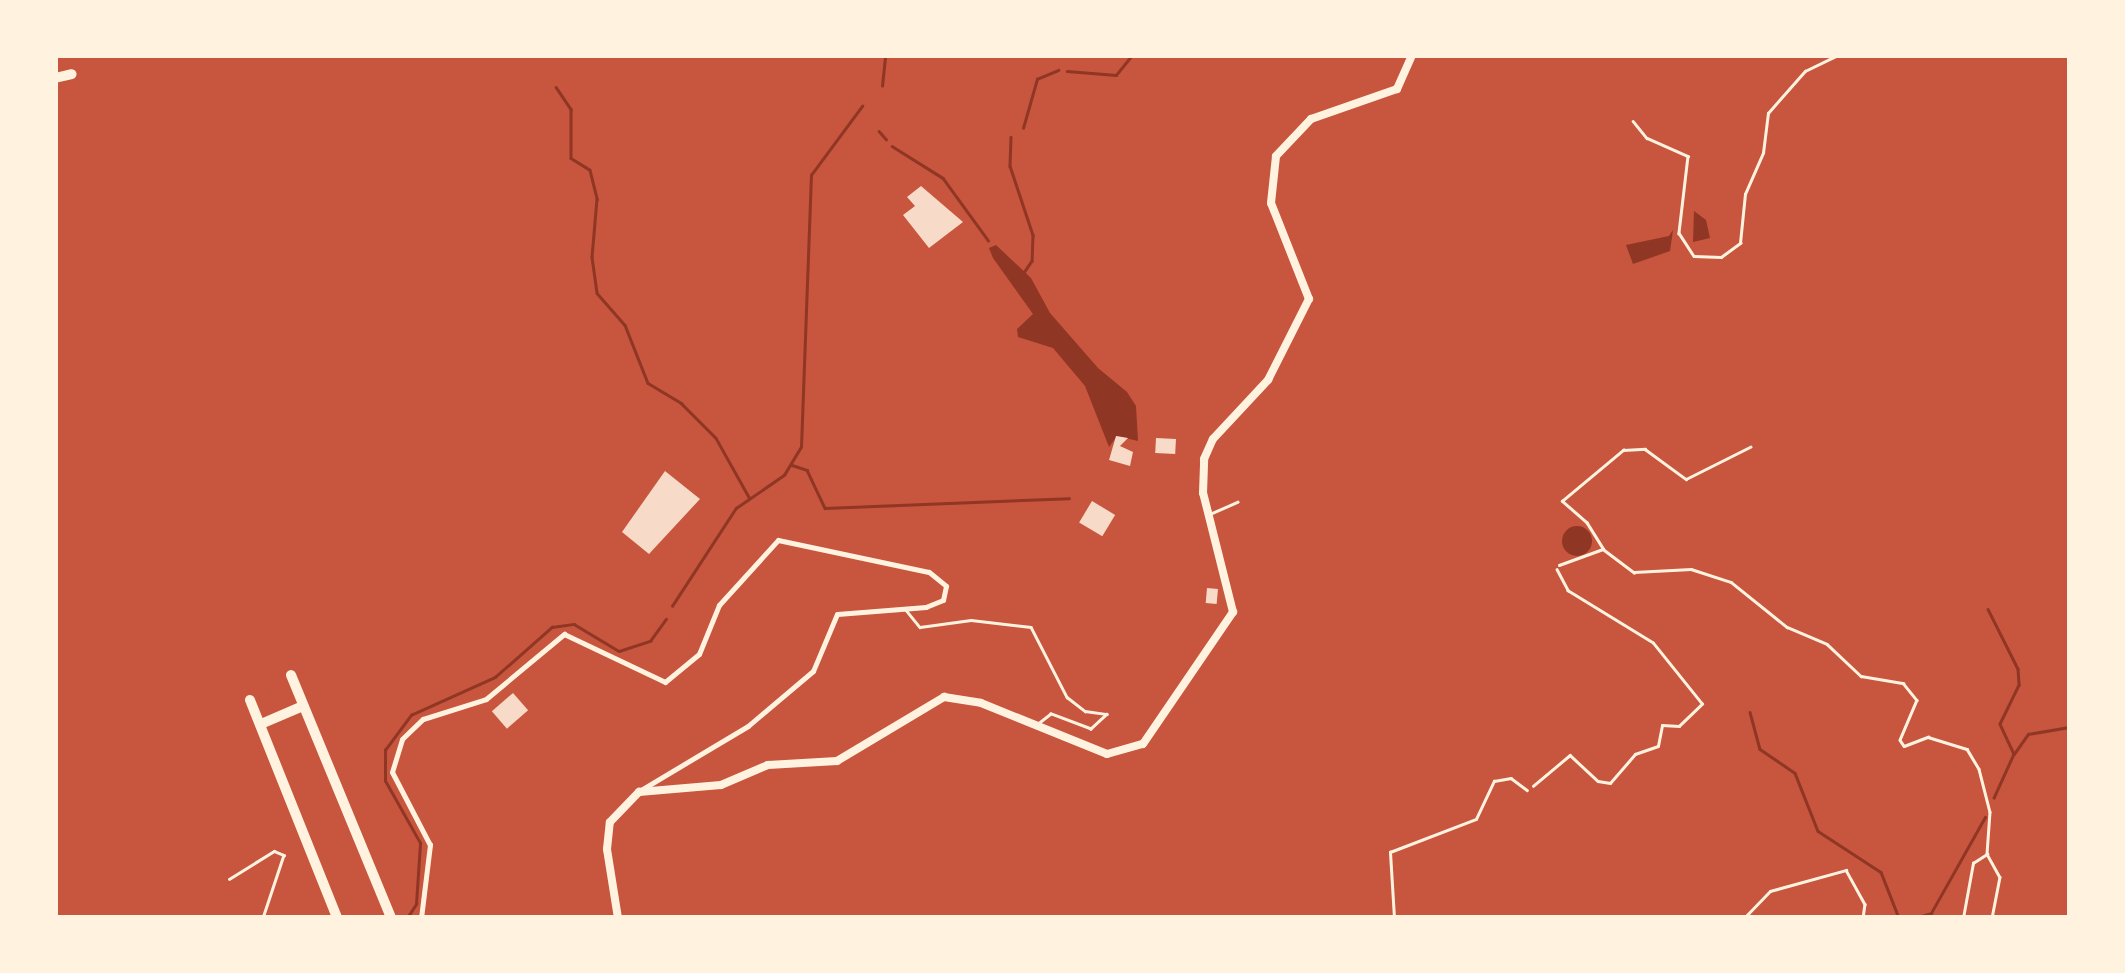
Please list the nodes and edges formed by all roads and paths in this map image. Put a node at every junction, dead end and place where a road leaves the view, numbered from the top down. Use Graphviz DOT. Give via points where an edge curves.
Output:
graph roads {
  1 [pos="1412,55"];
  2 [pos="1838,55"];
  3 [pos="72,74"];
  4 [pos="55,78"];
  5 [pos="1633,121"];
  6 [pos="1750,447"];
  7 [pos="1237,502"];
  8 [pos="1208,515"];
  9 [pos="1603,549"];
  10 [pos="1559,565"];
  11 [pos="906,610"];
  12 [pos="292,675"];
  13 [pos="250,700"];
  14 [pos="303,706"];
  15 [pos="261,724"];
  16 [pos="1036,726"];
  17 [pos="1527,790"];
  18 [pos="639,792"];
  19 [pos="1987,854"];
  20 [pos="229,879"];
  21 [pos="263,918"];
  22 [pos="337,918"];
  23 [pos="392,918"];
  24 [pos="420,918"];
  25 [pos="618,918"];
  26 [pos="1394,918"];
  27 [pos="1744,918"];
  28 [pos="1862,918"];
  29 [pos="1963,918"];
  30 [pos="1992,918"];
  1 -- 8 [label="main road" via="1398,88 1310,118 1276,156 1271,203 1308,298 1268,380 1221,430 1204,460"];
  2 -- 5 [label="lane" via="1804,72 1768,114 1763,153 1745,194 1740,243 1721,257 1694,256 1679,233 1688,156 1647,138"];
  3 -- 4 [label="highway"];
  6 -- 9 [label="lane" via="1686,479 1632,448 1596,469 1562,501 1587,522"];
  7 -- 8 [label="lane"];
  8 -- 16 [label="main road" via="1232,612 1143,744 1106,754"];
  9 -- 10 [label="lane"];
  9 -- 19 [label="lane" via="1634,572 1691,569 1731,582 1787,627 1827,644 1861,676 1902,683 1917,700 1900,740 1904,746 1928,737 1966,749 1978,770 1990,812"];
  10 -- 17 [label="path" via="1568,591 1653,642 1702,704 1679,726 1662,725 1658,746 1634,754 1610,783 1570,755"];
  11 -- 16 [label="lane" via="920,627 971,620 1030,628 1068,696 1085,711 1106,714 1091,729 1051,714"];
  11 -- 18 [label="street" via="838,614 813,671 748,726"];
  11 -- 24 [label="street" via="943,600 946,586 938,575 778,540 718,606 699,654 665,682 564,634 486,699 423,719 402,740 392,772 430,845 430,884"];
  12 -- 14 [label="highway"];
  13 -- 15 [label="highway"];
  14 -- 15 [label="highway"];
  14 -- 23 [label="highway"];
  15 -- 22 [label="highway"];
  16 -- 18 [label="main road" via="981,702 944,697 837,761 768,765 722,785"];
  17 -- 26 [label="lane" via="1512,778 1494,781 1476,819 1390,852"];
  18 -- 25 [label="main road" via="610,822"];
  19 -- 29 [label="lane" via="1974,863"];
  19 -- 30 [label="lane" via="2000,876"];
  20 -- 21 [label="lane" via="274,851 284,855"];
  27 -- 28 [label="lane" via="1770,891 1846,870 1866,904"];
}
